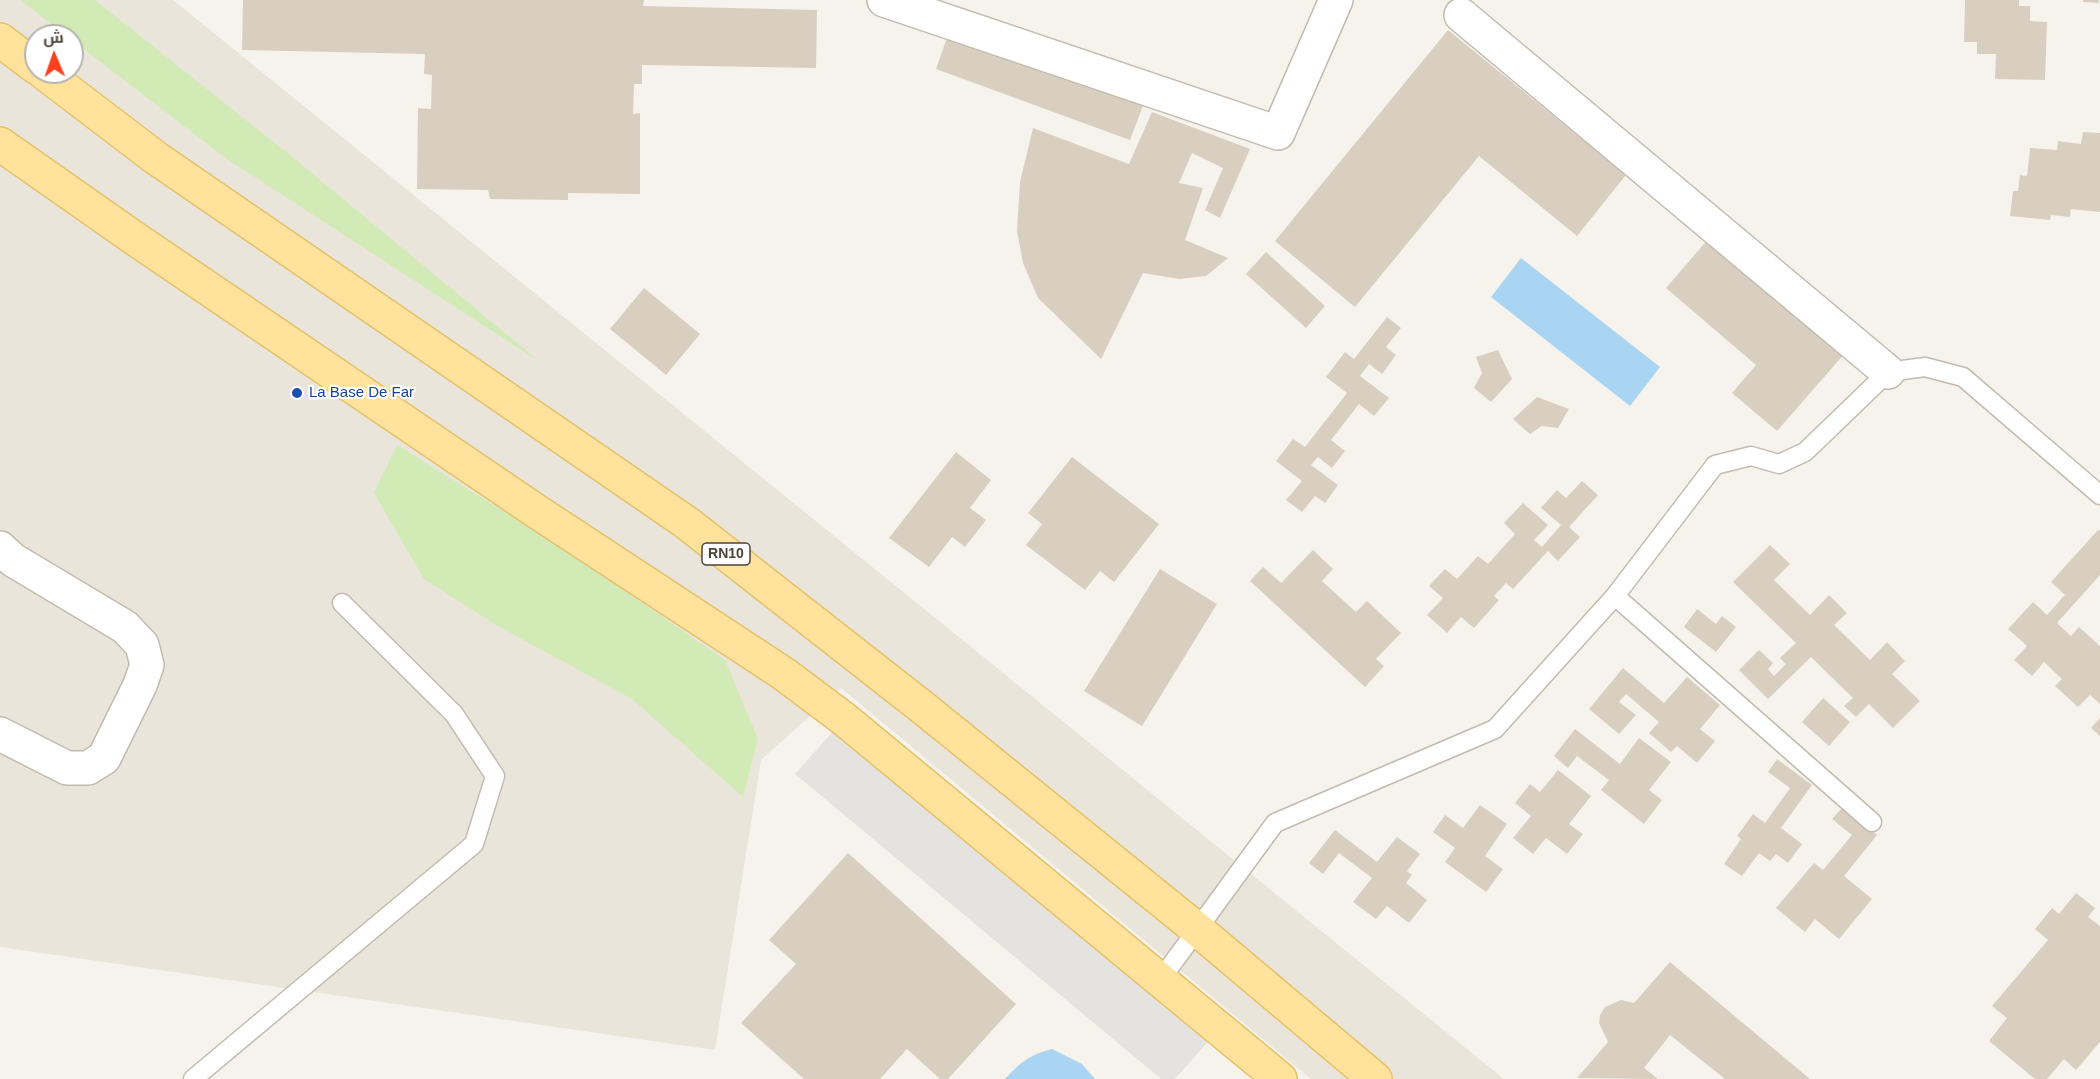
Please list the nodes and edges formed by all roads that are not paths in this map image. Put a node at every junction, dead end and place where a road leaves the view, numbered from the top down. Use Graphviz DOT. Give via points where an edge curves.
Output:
graph roads {
  1 [pos="884,0"];
  2 [pos="1336,0"];
  3 [pos="1461,15"];
  4 [pos="0,40"];
  5 [pos="24,58"];
  6 [pos="59,84"];
  7 [pos="3,148"];
  8 [pos="1888,372"];
  9 [pos="2100,495"];
  10 [pos="4,562"];
  11 [pos="1615,596"];
  12 [pos="342,603"];
  13 [pos="0,734"];
  14 [pos="1872,822"];
  15 [pos="1198,930"];
  16 [pos="1161,980"];
  17 [pos="193,1079"];
  18 [pos="1280,1079"];
  19 [pos="1376,1079"];
  1 -- 2 [label="street" via="1278,133"];
  3 -- 8 [label="street"];
  4 -- 5 [label="main road"];
  6 -- 15 [label="main road, RN10" via="156,158 687,523"];
  7 -- 16 [label="main road" via="527,505 784,674"];
  8 -- 9 [label="lane" via="1925,367 1963,377"];
  8 -- 11 [label="lane" via="1805,453 1779,464 1752,456 1715,465"];
  10 -- 13 [label="street" via="125,627 142,645 147,665 104,758 88,768 67,768"];
  11 -- 14 [label="lane"];
  11 -- 15 [label="lane" via="1495,729 1275,823"];
  12 -- 17 [label="lane" via="454,714 495,776 485,810 474,844"];
  15 -- 16 [label="lane"];
  15 -- 19 [label="main road, RN10"];
  16 -- 18 [label="main road"];
}
